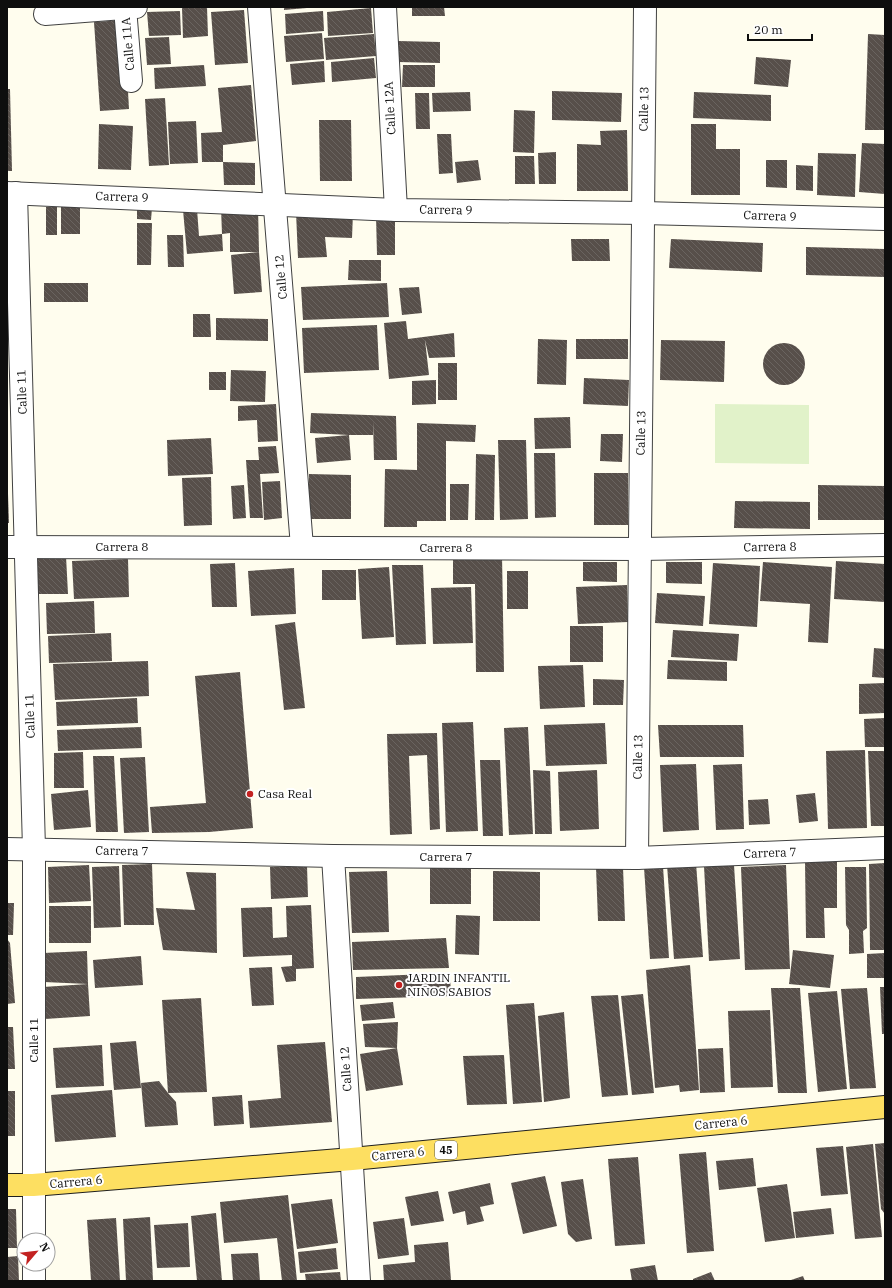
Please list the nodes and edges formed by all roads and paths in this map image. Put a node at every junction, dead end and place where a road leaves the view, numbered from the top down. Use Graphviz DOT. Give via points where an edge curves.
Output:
graph roads {
  1 [pos="131,7"];
  2 [pos="259,7"];
  3 [pos="385,7"];
  4 [pos="645,7"];
  5 [pos="45,14"];
  6 [pos="131,81"];
  7 [pos="12,193"];
  8 [pos="275,204"];
  9 [pos="396,210"];
  10 [pos="643,213"];
  11 [pos="885,219"];
  12 [pos="885,544"];
  13 [pos="16,547"];
  14 [pos="302,547"];
  15 [pos="640,549"];
  16 [pos="34,848"];
  17 [pos="885,848"];
  18 [pos="7,849"];
  19 [pos="333,856"];
  20 [pos="637,858"];
  21 [pos="885,1107"];
  22 [pos="352,1159"];
  23 [pos="7,1185"];
  24 [pos="33,1185"];
  25 [pos="34,1232"];
  26 [pos="359,1281"];
  1 -- 5 [label="street"];
  1 -- 6 [label="street, Calle 11A"];
  2 -- 8 [label="street, Calle 12"];
  3 -- 9 [label="street, Calle 12A"];
  4 -- 10 [label="street, Calle 13"];
  7 -- 8 [label="street, Carrera 9"];
  7 -- 13 [label="street, Calle 11"];
  8 -- 9 [label="street, Carrera 9"];
  8 -- 14 [label="street, Calle 12"];
  9 -- 10 [label="street, Carrera 9"];
  10 -- 11 [label="street, Carrera 9"];
  10 -- 15 [label="street, Calle 13"];
  12 -- 15 [label="street, Carrera 8"];
  13 -- 14 [label="street, Carrera 8"];
  13 -- 16 [label="street, Calle 11"];
  14 -- 15 [label="street, Carrera 8"];
  15 -- 20 [label="street, Calle 13"];
  16 -- 18 [label="street, Carrera 7"];
  16 -- 19 [label="street, Carrera 7"];
  16 -- 24 [label="street, Calle 11"];
  17 -- 20 [label="street, Carrera 7"];
  19 -- 20 [label="street, Carrera 7"];
  19 -- 22 [label="street, Calle 12"];
  21 -- 22 [label="main road, Carrera 6 / 45"];
  22 -- 24 [label="main road, Carrera 6 / 45"];
  22 -- 26 [label="street, Calle 12"];
  23 -- 24 [label="main road, Carrera 6 / 45"];
  24 -- 25 [label="street, Calle 11"];
}
